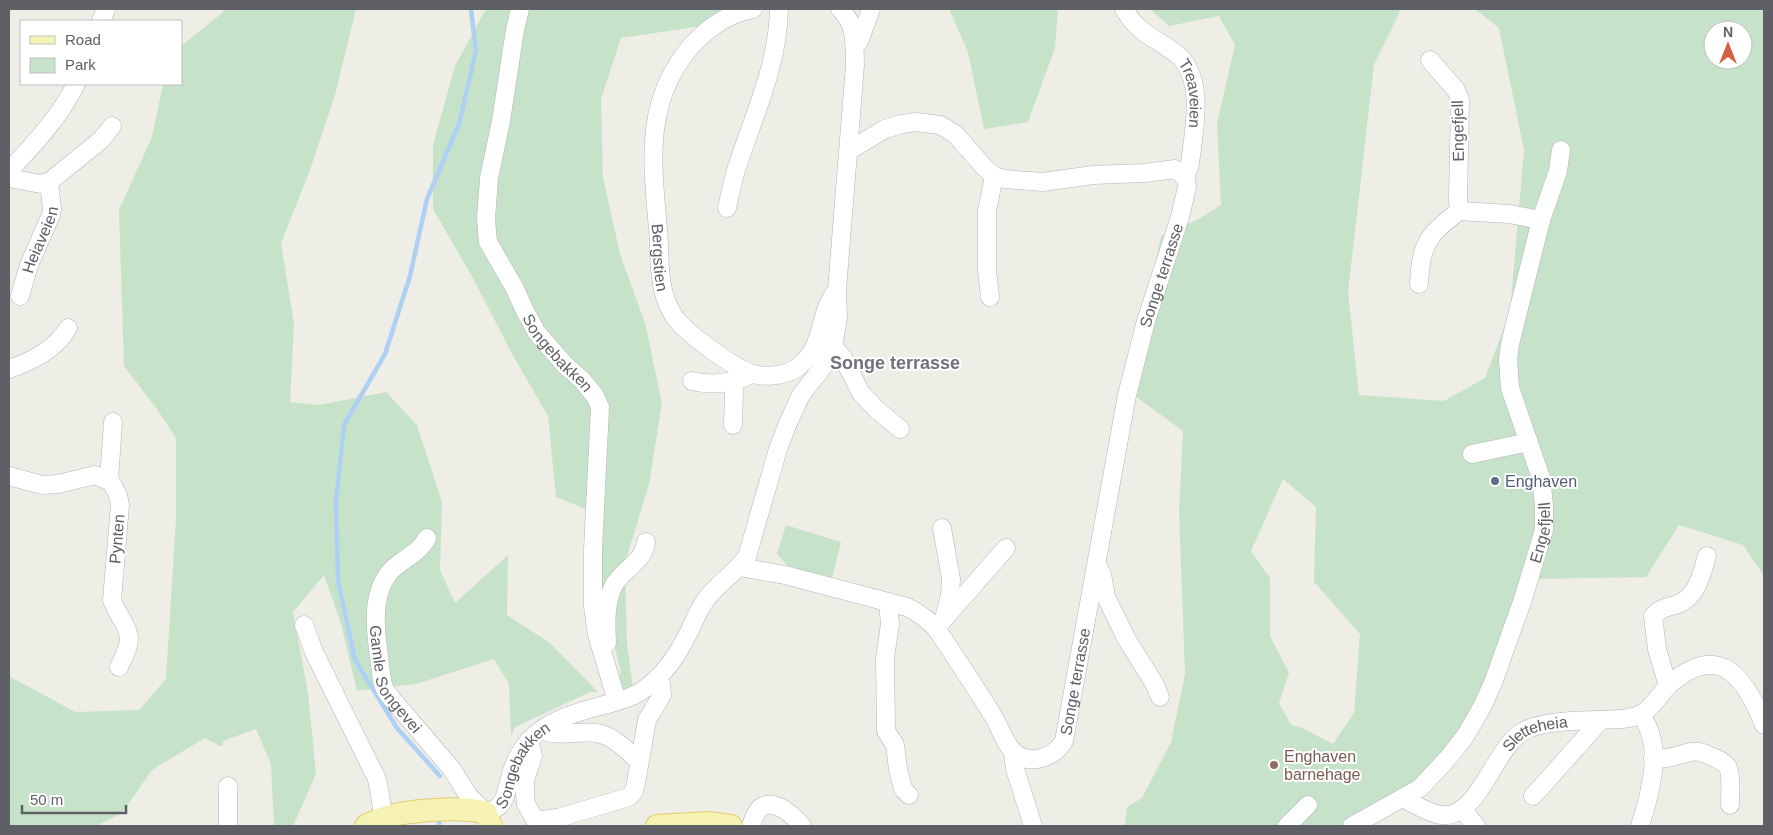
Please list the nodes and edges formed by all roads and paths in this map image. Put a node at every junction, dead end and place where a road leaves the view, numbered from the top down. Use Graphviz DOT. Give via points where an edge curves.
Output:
graph roads {
  1 [pos="520,9"];
  2 [pos="752,9"];
  3 [pos="779,9"];
  4 [pos="840,9"];
  5 [pos="871,9"];
  6 [pos="1124,9"];
  7 [pos="854,44"];
  8 [pos="1430,60"];
  9 [pos="76,85"];
  10 [pos="112,126"];
  11 [pos="850,150"];
  12 [pos="1561,150"];
  13 [pos="9,171"];
  14 [pos="1182,174"];
  15 [pos="994,176"];
  16 [pos="9,178"];
  17 [pos="49,182"];
  18 [pos="727,208"];
  19 [pos="1459,211"];
  20 [pos="1541,220"];
  21 [pos="1419,284"];
  22 [pos="837,290"];
  23 [pos="20,296"];
  24 [pos="990,297"];
  25 [pos="68,328"];
  26 [pos="833,346"];
  27 [pos="9,369"];
  28 [pos="752,374"];
  29 [pos="692,381"];
  30 [pos="733,381"];
  31 [pos="113,422"];
  32 [pos="733,425"];
  33 [pos="900,429"];
  34 [pos="1529,442"];
  35 [pos="1472,454"];
  36 [pos="9,476"];
  37 [pos="109,480"];
  38 [pos="942,528"];
  39 [pos="427,538"];
  40 [pos="646,542"];
  41 [pos="1006,548"];
  42 [pos="1707,556"];
  43 [pos="1097,565"];
  44 [pos="739,567"];
  45 [pos="888,602"];
  46 [pos="940,623"];
  47 [pos="304,625"];
  48 [pos="605,666"];
  49 [pos="120,668"];
  50 [pos="656,678"];
  51 [pos="1668,686"];
  52 [pos="1160,697"];
  53 [pos="617,701"];
  54 [pos="1642,714"];
  55 [pos="1601,720"];
  56 [pos="1764,725"];
  57 [pos="535,735"];
  58 [pos="1013,752"];
  59 [pos="1653,758"];
  60 [pos="639,761"];
  61 [pos="228,786"];
  62 [pos="910,795"];
  63 [pos="1533,796"];
  64 [pos="1403,798"];
  65 [pos="526,804"];
  66 [pos="1308,805"];
  67 [pos="1730,805"];
  68 [pos="1462,809"];
  69 [pos="489,820"];
  70 [pos="375,822"];
  71 [pos="228,826"];
  72 [pos="657,826"];
  73 [pos="731,826"];
  74 [pos="750,826"];
  75 [pos="802,826"];
  76 [pos="1033,826"];
  77 [pos="1287,826"];
  78 [pos="1352,826"];
  79 [pos="1476,826"];
  80 [pos="1640,826"];
  1 -- 48 [label="street, Songebakken" via="489,178 488,242 537,333 565,366 582,380 600,407 593,606"];
  2 -- 28 [label="street, Bergstien" via="718,22 705,31 682,57 665,87 656,114 654,150 654,184 666,299 675,318 686,329"];
  3 -- 18 [label="street" via="772,66 736,169"];
  4 -- 7 [label="street, Songebakken" via="851,22"];
  5 -- 7 [label="street" via="859,42"];
  6 -- 14 [label="street, Treaveien" via="1137,26 1179,56 1190,70 1195,88 1195,118 1190,163"];
  7 -- 11 [label="street, Songebakken"];
  8 -- 19 [label="street, Engefjell" via="1456,90 1460,100"];
  9 -- 13 [label="street" via="66,105"];
  10 -- 17 [label="street, Heiaveien" via="101,140"];
  11 -- 15 [label="street" via="886,129 902,124 940,125 955,134"];
  11 -- 22 [label="street, Songebakken"];
  12 -- 20 [label="street, Engefjell" via="1558,171"];
  14 -- 15 [label="street" via="1175,169 1043,182 1004,180"];
  14 -- 43 [label="street, Songe terrasse" via="1187,187 1127,395"];
  15 -- 24 [label="street" via="987,211"];
  16 -- 17 [label="street, Heiaveien" via="40,184"];
  17 -- 23 [label="street, Heiaveien" via="51,215 29,265"];
  19 -- 20 [label="street"];
  19 -- 21 [label="street" via="1438,228 1424,246"];
  20 -- 34 [label="street, Engefjell" via="1508,360 1510,388"];
  22 -- 26 [label="street, Songebakken" via="838,318"];
  22 -- 28 [label="street, Bergstien" via="829,302 816,345 809,356 786,374"];
  25 -- 27 [label="street" via="62,340 51,349"];
  26 -- 33 [label="street" via="861,393"];
  26 -- 44 [label="street, Songebakken" via="822,368 801,395 788,423 752,546"];
  28 -- 30 [label="street"];
  29 -- 30 [label="street" via="704,384"];
  30 -- 32 [label="street"];
  31 -- 37 [label="street"];
  34 -- 35 [label="street"];
  34 -- 64 [label="street, Engefjell" via="1541,478 1544,530 1520,609 1493,683 1466,735 1420,788"];
  36 -- 37 [label="street" via="42,485 95,475"];
  37 -- 49 [label="street, Pynten" via="120,505 112,600 129,634 128,648"];
  38 -- 46 [label="street" via="951,579 950,595"];
  39 -- 69 [label="street, Gamle Songevei" via="415,554 388,575 377,602 377,643 384,688 452,768 468,795"];
  40 -- 48 [label="street" via="645,551 619,577 609,598"];
  41 -- 46 [label="street"];
  42 -- 51 [label="street" via="1692,594 1682,602 1659,609 1653,616 1657,649"];
  43 -- 52 [label="street, Songe terrasse" via="1106,597"];
  43 -- 58 [label="street, Songe terrasse" via="1064,741 1059,749 1043,758 1031,759"];
  44 -- 45 [label="street" via="785,575"];
  44 -- 50 [label="street, Songebakken" via="704,602 678,654"];
  45 -- 46 [label="street"];
  45 -- 62 [label="street" via="890,624 884,658 886,732 895,745 903,789"];
  46 -- 58 [label="street"];
  47 -- 70 [label="street" via="380,788 382,810"];
  48 -- 53 [label="street, Songebakken"];
  50 -- 53 [label="street, Songebakken" via="639,693"];
  50 -- 60 [label="street" via="662,695 647,720"];
  51 -- 54 [label="street"];
  51 -- 56 [label="street" via="1696,666 1722,666 1730,670 1750,694"];
  53 -- 57 [label="street, Songebakken" via="572,714"];
  54 -- 55 [label="street, Sletteheia" via="1628,719"];
  54 -- 59 [label="street" via="1651,735"];
  55 -- 63 [label="street"];
  55 -- 68 [label="street, Sletteheia" via="1546,724 1523,732 1504,748 1474,798"];
  57 -- 60 [label="street" via="603,734"];
  57 -- 65 [label="street" via="533,756 525,780"];
  57 -- 69 [label="street, Songebakken" via="517,759 506,795"];
  58 -- 76 [label="street" via="1015,769"];
  59 -- 67 [label="street" via="1673,758 1697,751 1720,761 1729,771"];
  59 -- 80 [label="street"];
  60 -- 65 [label="street" via="634,791 622,800 542,820 534,818"];
  61 -- 71 [label="street"];
  64 -- 68 [label="street" via="1442,815"];
  64 -- 78 [label="street, Engefjell"];
  65 -- 69 [label="street"];
  66 -- 77 [label="street"];
  68 -- 79 [label="street"];
  69 -- 70 [label="main road" via="476,810 442,810"];
  72 -- 73 [label="main road" via="707,823"];
  74 -- 75 [label="street" via="762,807 770,805 783,808"];
}
